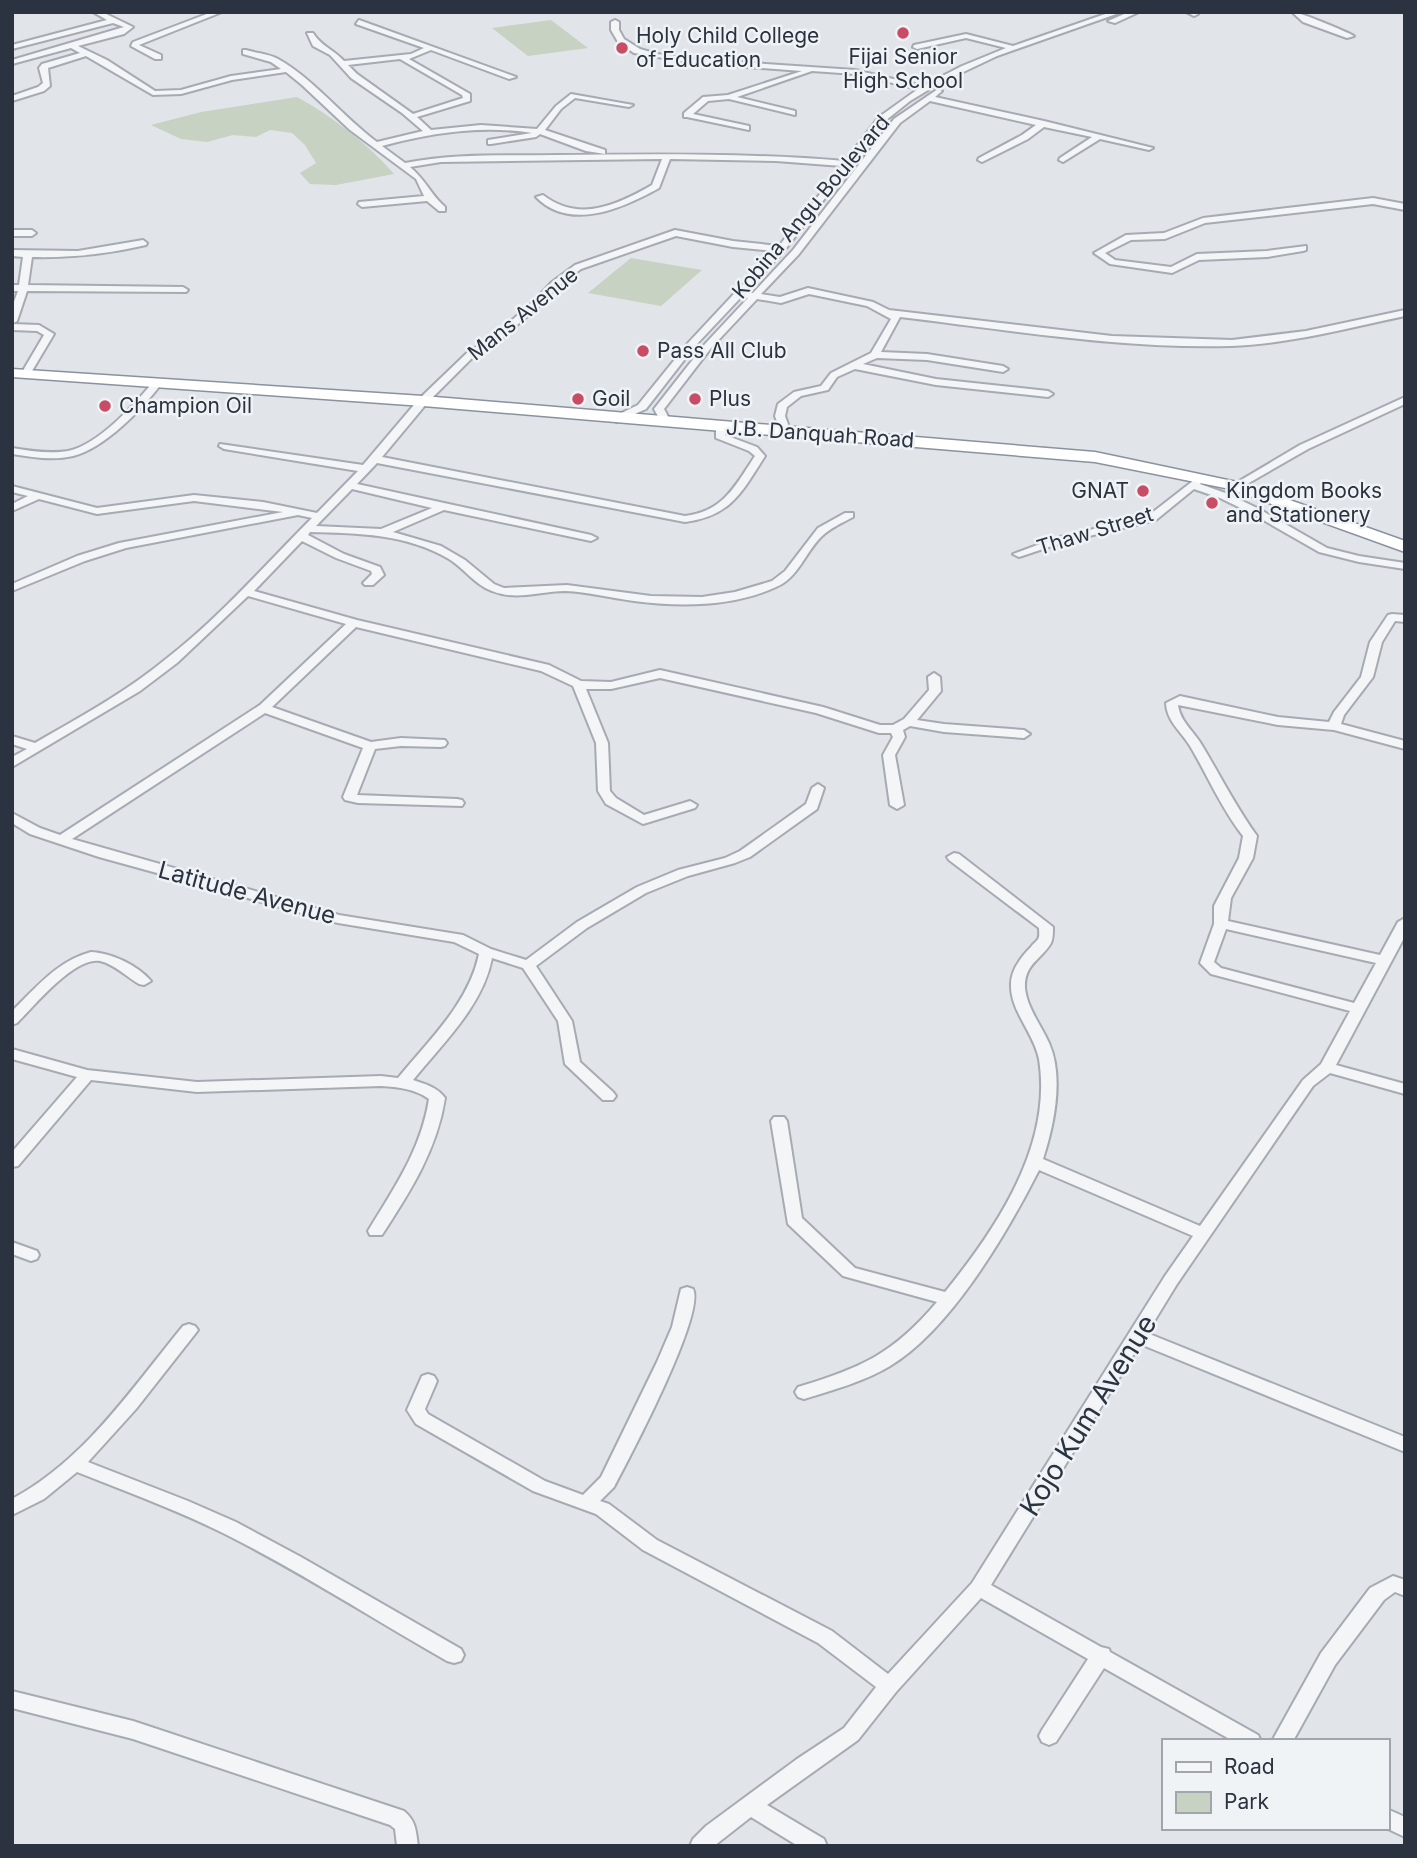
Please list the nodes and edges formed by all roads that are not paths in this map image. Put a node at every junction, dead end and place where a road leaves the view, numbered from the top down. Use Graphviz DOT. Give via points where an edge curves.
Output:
graph roads {
  1 [pos="96,12"];
  2 [pos="219,12"];
  3 [pos="1119,12"];
  4 [pos="1136,12"];
  5 [pos="1295,12"];
  6 [pos="115,20"];
  7 [pos="359,22"];
  8 [pos="615,22"];
  9 [pos="310,35"];
  10 [pos="1350,36"];
  11 [pos="71,45"];
  12 [pos="917,47"];
  13 [pos="12,48"];
  14 [pos="429,48"];
  15 [pos="1015,48"];
  16 [pos="246,52"];
  17 [pos="88,53"];
  18 [pos="32,56"];
  19 [pos="158,57"];
  20 [pos="403,58"];
  21 [pos="12,62"];
  22 [pos="344,64"];
  23 [pos="813,69"];
  24 [pos="287,70"];
  25 [pos="512,77"];
  26 [pos="927,93"];
  27 [pos="729,97"];
  28 [pos="12,99"];
  29 [pos="629,105"];
  30 [pos="792,113"];
  31 [pos="413,116"];
  32 [pos="1044,123"];
  33 [pos="746,128"];
  34 [pos="430,132"];
  35 [pos="543,133"];
  36 [pos="1098,137"];
  37 [pos="491,142"];
  38 [pos="375,145"];
  39 [pos="1149,148"];
  40 [pos="647,156"];
  41 [pos="667,156"];
  42 [pos="982,160"];
  43 [pos="1063,160"];
  44 [pos="848,164"];
  45 [pos="863,165"];
  46 [pos="404,166"];
  47 [pos="540,197"];
  48 [pos="429,198"];
  49 [pos="362,204"];
  50 [pos="1405,207"];
  51 [pos="442,209"];
  52 [pos="12,233"];
  53 [pos="32,233"];
  54 [pos="143,243"];
  55 [pos="1303,248"];
  56 [pos="781,249"];
  57 [pos="12,253"];
  58 [pos="29,254"];
  59 [pos="12,288"];
  60 [pos="23,289"];
  61 [pos="183,290"];
  62 [pos="740,293"];
  63 [pos="755,297"];
  64 [pos="890,313"];
  65 [pos="1405,313"];
  66 [pos="12,321"];
  67 [pos="12,327"];
  68 [pos="875,355"];
  69 [pos="851,365"];
  70 [pos="1003,369"];
  71 [pos="19,374"];
  72 [pos="157,383"];
  73 [pos="1048,394"];
  74 [pos="1405,400"];
  75 [pos="423,401"];
  76 [pos="642,407"];
  77 [pos="662,416"];
  78 [pos="617,419"];
  79 [pos="721,426"];
  80 [pos="785,430"];
  81 [pos="224,446"];
  82 [pos="12,452"];
  83 [pos="375,459"];
  84 [pos="365,469"];
  85 [pos="1197,481"];
  86 [pos="349,485"];
  87 [pos="1236,486"];
  88 [pos="12,489"];
  89 [pos="35,497"];
  90 [pos="443,507"];
  91 [pos="12,508"];
  92 [pos="298,512"];
  93 [pos="849,515"];
  94 [pos="318,516"];
  95 [pos="385,531"];
  96 [pos="303,532"];
  97 [pos="591,538"];
  98 [pos="1405,547"];
  99 [pos="1019,554"];
  100 [pos="1405,566"];
  101 [pos="369,583"];
  102 [pos="12,588"];
  103 [pos="246,592"];
  104 [pos="1405,619"];
  105 [pos="354,623"];
  106 [pos="934,677"];
  107 [pos="578,684"];
  108 [pos="264,708"];
  109 [pos="902,725"];
  110 [pos="1334,726"];
  111 [pos="1024,734"];
  112 [pos="12,740"];
  113 [pos="441,743"];
  114 [pos="1405,745"];
  115 [pos="370,746"];
  116 [pos="37,748"];
  117 [pos="12,763"];
  118 [pos="818,788"];
  119 [pos="457,803"];
  120 [pos="690,805"];
  121 [pos="897,805"];
  122 [pos="12,817"];
  123 [pos="61,840"];
  124 [pos="954,857"];
  125 [pos="1405,922"];
  126 [pos="1221,923"];
  127 [pos="485,953"];
  128 [pos="1384,960"];
  129 [pos="528,965"];
  130 [pos="144,981"];
  131 [pos="1359,1009"];
  132 [pos="12,1020"];
  133 [pos="12,1054"];
  134 [pos="1326,1067"];
  135 [pos="87,1075"];
  136 [pos="402,1082"];
  137 [pos="1405,1088"];
  138 [pos="608,1096"];
  139 [pos="779,1121"];
  140 [pos="12,1162"];
  141 [pos="1035,1162"];
  142 [pos="376,1230"];
  143 [pos="1203,1234"];
  144 [pos="12,1248"];
  145 [pos="31,1255"];
  146 [pos="687,1293"];
  147 [pos="948,1299"];
  148 [pos="189,1330"];
  149 [pos="1138,1336"];
  150 [pos="428,1381"];
  151 [pos="804,1392"];
  152 [pos="1405,1445"];
  153 [pos="76,1465"];
  154 [pos="586,1504"];
  155 [pos="12,1508"];
  156 [pos="979,1588"];
  157 [pos="1405,1588"];
  158 [pos="454,1655"];
  159 [pos="1102,1655"];
  160 [pos="889,1686"];
  161 [pos="12,1699"];
  162 [pos="1049,1736"];
  163 [pos="1248,1739"];
  164 [pos="1283,1739"];
  165 [pos="751,1806"];
  166 [pos="1389,1819"];
  167 [pos="1405,1828"];
  168 [pos="408,1846"];
  169 [pos="700,1846"];
  170 [pos="817,1846"];
  1 -- 6 [label="street"];
  2 -- 19 [label="street" via="136,44"];
  3 -- 15 [label="street, Kobina Angu Boulevard"];
  4 -- 26 [label="street, Kobina Angu Boulevard"];
  5 -- 10 [label="street"];
  6 -- 11 [label="street" via="129,27"];
  6 -- 13 [label="street"];
  7 -- 14 [label="street"];
  8 -- 23 [label="street" via="621,40 637,51 693,61"];
  9 -- 22 [label="street"];
  11 -- 17 [label="street"];
  11 -- 18 [label="street"];
  12 -- 15 [label="street" via="966,36"];
  13 -- 18 [label="street"];
  14 -- 20 [label="street"];
  14 -- 25 [label="street"];
  15 -- 26 [label="street, Kobina Angu Boulevard" via="959,70"];
  16 -- 24 [label="street" via="265,56"];
  17 -- 24 [label="street" via="153,93 181,92 231,78"];
  17 -- 28 [label="street" via="45,66 47,84"];
  18 -- 21 [label="street"];
  20 -- 22 [label="street"];
  20 -- 31 [label="street" via="466,94 467,99"];
  22 -- 31 [label="street" via="354,76"];
  23 -- 26 [label="street" via="855,72"];
  23 -- 27 [label="street"];
  24 -- 38 [label="street"];
  26 -- 32 [label="street"];
  26 -- 44 [label="street, Kobina Angu Boulevard" via="898,105 882,119"];
  26 -- 45 [label="street, Kobina Angu Boulevard" via="897,121"];
  27 -- 30 [label="street"];
  27 -- 33 [label="street" via="706,99 687,115"];
  29 -- 35 [label="street" via="574,96 554,108"];
  31 -- 34 [label="street"];
  32 -- 36 [label="street"];
  32 -- 42 [label="street"];
  34 -- 35 [label="street" via="475,125"];
  34 -- 38 [label="street"];
  35 -- 37 [label="street"];
  35 -- 40 [label="street" via="596,152"];
  36 -- 39 [label="street"];
  36 -- 43 [label="street"];
  38 -- 46 [label="street"];
  40 -- 41 [label="street"];
  40 -- 46 [label="street" via="475,156"];
  41 -- 44 [label="street"];
  41 -- 47 [label="street" via="656,186 613,207 563,210 547,205"];
  44 -- 45 [label="street"];
  44 -- 56 [label="street, Kobina Angu Boulevard"];
  45 -- 63 [label="street, Kobina Angu Boulevard"];
  46 -- 48 [label="street" via="419,178"];
  48 -- 49 [label="street"];
  48 -- 51 [label="street"];
  50 -- 55 [label="street" via="1373,201 1203,221 1165,236 1129,237 1098,253 1113,262 1172,270 1197,257"];
  52 -- 53 [label="street"];
  54 -- 58 [label="street" via="98,252"];
  56 -- 62 [label="street, Kobina Angu Boulevard"];
  56 -- 75 [label="street, Mans Avenue" via="676,233 578,267 493,341 471,354"];
  57 -- 58 [label="street"];
  58 -- 60 [label="street"];
  59 -- 60 [label="street"];
  60 -- 61 [label="street"];
  60 -- 66 [label="street"];
  62 -- 63 [label="street"];
  62 -- 76 [label="street, Kobina Angu Boulevard"];
  63 -- 64 [label="street" via="781,300 808,291 870,304"];
  63 -- 77 [label="street, Kobina Angu Boulevard" via="708,346"];
  64 -- 65 [label="street" via="1112,339 1233,343 1271,341"];
  64 -- 68 [label="street" via="896,322"];
  67 -- 71 [label="street" via="39,328 49,334"];
  68 -- 69 [label="street"];
  68 -- 70 [label="street" via="926,357"];
  69 -- 73 [label="street" via="936,382"];
  69 -- 80 [label="street" via="824,388 798,394 782,406"];
  71 -- 72 [label="highway, J.B. Danquah Road"];
  72 -- 75 [label="highway, J.B. Danquah Road"];
  72 -- 82 [label="street" via="142,403 85,448 71,453"];
  74 -- 87 [label="street" via="1304,447"];
  75 -- 78 [label="highway, J.B. Danquah Road"];
  75 -- 83 [label="street, Mans Avenue"];
  76 -- 77 [label="street"];
  76 -- 78 [label="street, Kobina Angu Boulevard"];
  77 -- 78 [label="highway, J.B. Danquah Road"];
  77 -- 79 [label="highway, J.B. Danquah Road"];
  79 -- 80 [label="highway, J.B. Danquah Road"];
  79 -- 83 [label="street" via="720,436 754,449 760,456 732,498 715,513 697,518"];
  80 -- 85 [label="highway, J.B. Danquah Road" via="1095,457"];
  81 -- 84 [label="street"];
  83 -- 84 [label="street, Mans Avenue"];
  84 -- 86 [label="street, Mans Avenue"];
  85 -- 87 [label="highway, J.B. Danquah Road"];
  85 -- 99 [label="street, Thaw Street" via="1152,517"];
  85 -- 100 [label="street" via="1323,550"];
  86 -- 90 [label="street"];
  86 -- 94 [label="street, Mans Avenue"];
  87 -- 98 [label="highway, J.B. Danquah Road"];
  88 -- 89 [label="street"];
  89 -- 91 [label="street"];
  89 -- 92 [label="street" via="97,510 194,498"];
  90 -- 95 [label="street"];
  90 -- 97 [label="street"];
  92 -- 94 [label="street"];
  92 -- 102 [label="street" via="115,547"];
  93 -- 95 [label="street" via="815,537 788,577 744,594 692,600 576,589 503,592 456,558"];
  94 -- 96 [label="street, Mans Avenue"];
  95 -- 96 [label="street"];
  96 -- 101 [label="street" via="340,556 376,569 378,575"];
  96 -- 103 [label="street, Mans Avenue"];
  103 -- 105 [label="street"];
  103 -- 116 [label="street, Mans Avenue" via="136,688"];
  104 -- 110 [label="street" via="1392,618 1376,642 1367,677"];
  105 -- 107 [label="street" via="545,668"];
  105 -- 108 [label="street"];
  106 -- 109 [label="street" via="935,691"];
  107 -- 109 [label="street" via="618,686 660,674 819,710 879,729"];
  107 -- 120 [label="street" via="602,743 604,790 611,801 643,820"];
  108 -- 115 [label="street"];
  108 -- 123 [label="street"];
  109 -- 111 [label="street"];
  109 -- 121 [label="street" via="889,755"];
  110 -- 114 [label="street"];
  110 -- 126 [label="street" via="1172,703 1172,713 1195,743 1234,818 1250,836 1247,856 1220,904"];
  112 -- 116 [label="street"];
  113 -- 115 [label="street"];
  115 -- 119 [label="street" via="350,797"];
  116 -- 117 [label="street, Mans Avenue"];
  118 -- 129 [label="street" via="811,806 736,859 682,874 610,908"];
  122 -- 123 [label="street, Latitude Avenue"];
  123 -- 127 [label="street, Latitude Avenue" via="338,919 458,938"];
  124 -- 141 [label="street" via="1046,927 1045,941 1031,952 1018,985 1044,1049 1048,1081"];
  125 -- 128 [label="street, Kojo Kum Avenue"];
  126 -- 128 [label="street"];
  126 -- 131 [label="street" via="1207,963 1216,971"];
  127 -- 129 [label="street, Latitude Avenue"];
  127 -- 136 [label="street" via="471,995"];
  128 -- 131 [label="street, Kojo Kum Avenue"];
  129 -- 138 [label="street" via="565,1021 573,1064"];
  130 -- 132 [label="street" via="104,957 85,957 71,963"];
  131 -- 134 [label="street, Kojo Kum Avenue"];
  133 -- 135 [label="street"];
  134 -- 137 [label="street"];
  134 -- 143 [label="street, Kojo Kum Avenue" via="1308,1083"];
  135 -- 136 [label="street" via="197,1087"];
  135 -- 140 [label="street"];
  136 -- 142 [label="street" via="437,1098 435,1121 406,1185"];
  139 -- 147 [label="street" via="794,1220 849,1272"];
  141 -- 143 [label="street"];
  141 -- 147 [label="street" via="993,1237"];
  143 -- 149 [label="street, Kojo Kum Avenue"];
  144 -- 145 [label="street"];
  146 -- 154 [label="street" via="681,1327 666,1362 608,1482"];
  147 -- 151 [label="street" via="892,1355 858,1377"];
  148 -- 153 [label="street"];
  149 -- 152 [label="street"];
  149 -- 156 [label="street, Kojo Kum Avenue"];
  150 -- 154 [label="street" via="416,1410 422,1419 539,1486"];
  153 -- 155 [label="street" via="35,1498"];
  153 -- 158 [label="street" via="197,1512 253,1540"];
  154 -- 160 [label="street" via="602,1510 650,1545 825,1637"];
  156 -- 159 [label="street"];
  156 -- 160 [label="street, Kojo Kum Avenue"];
  157 -- 164 [label="street" via="1393,1584 1377,1594 1328,1659"];
  159 -- 162 [label="street"];
  159 -- 163 [label="street"];
  160 -- 165 [label="street, Kojo Kum Avenue" via="851,1734"];
  161 -- 168 [label="street" via="133,1730 397,1818 405,1825"];
  165 -- 169 [label="street, Kojo Kum Avenue"];
  165 -- 170 [label="street"];
  166 -- 167 [label="street"];
}
